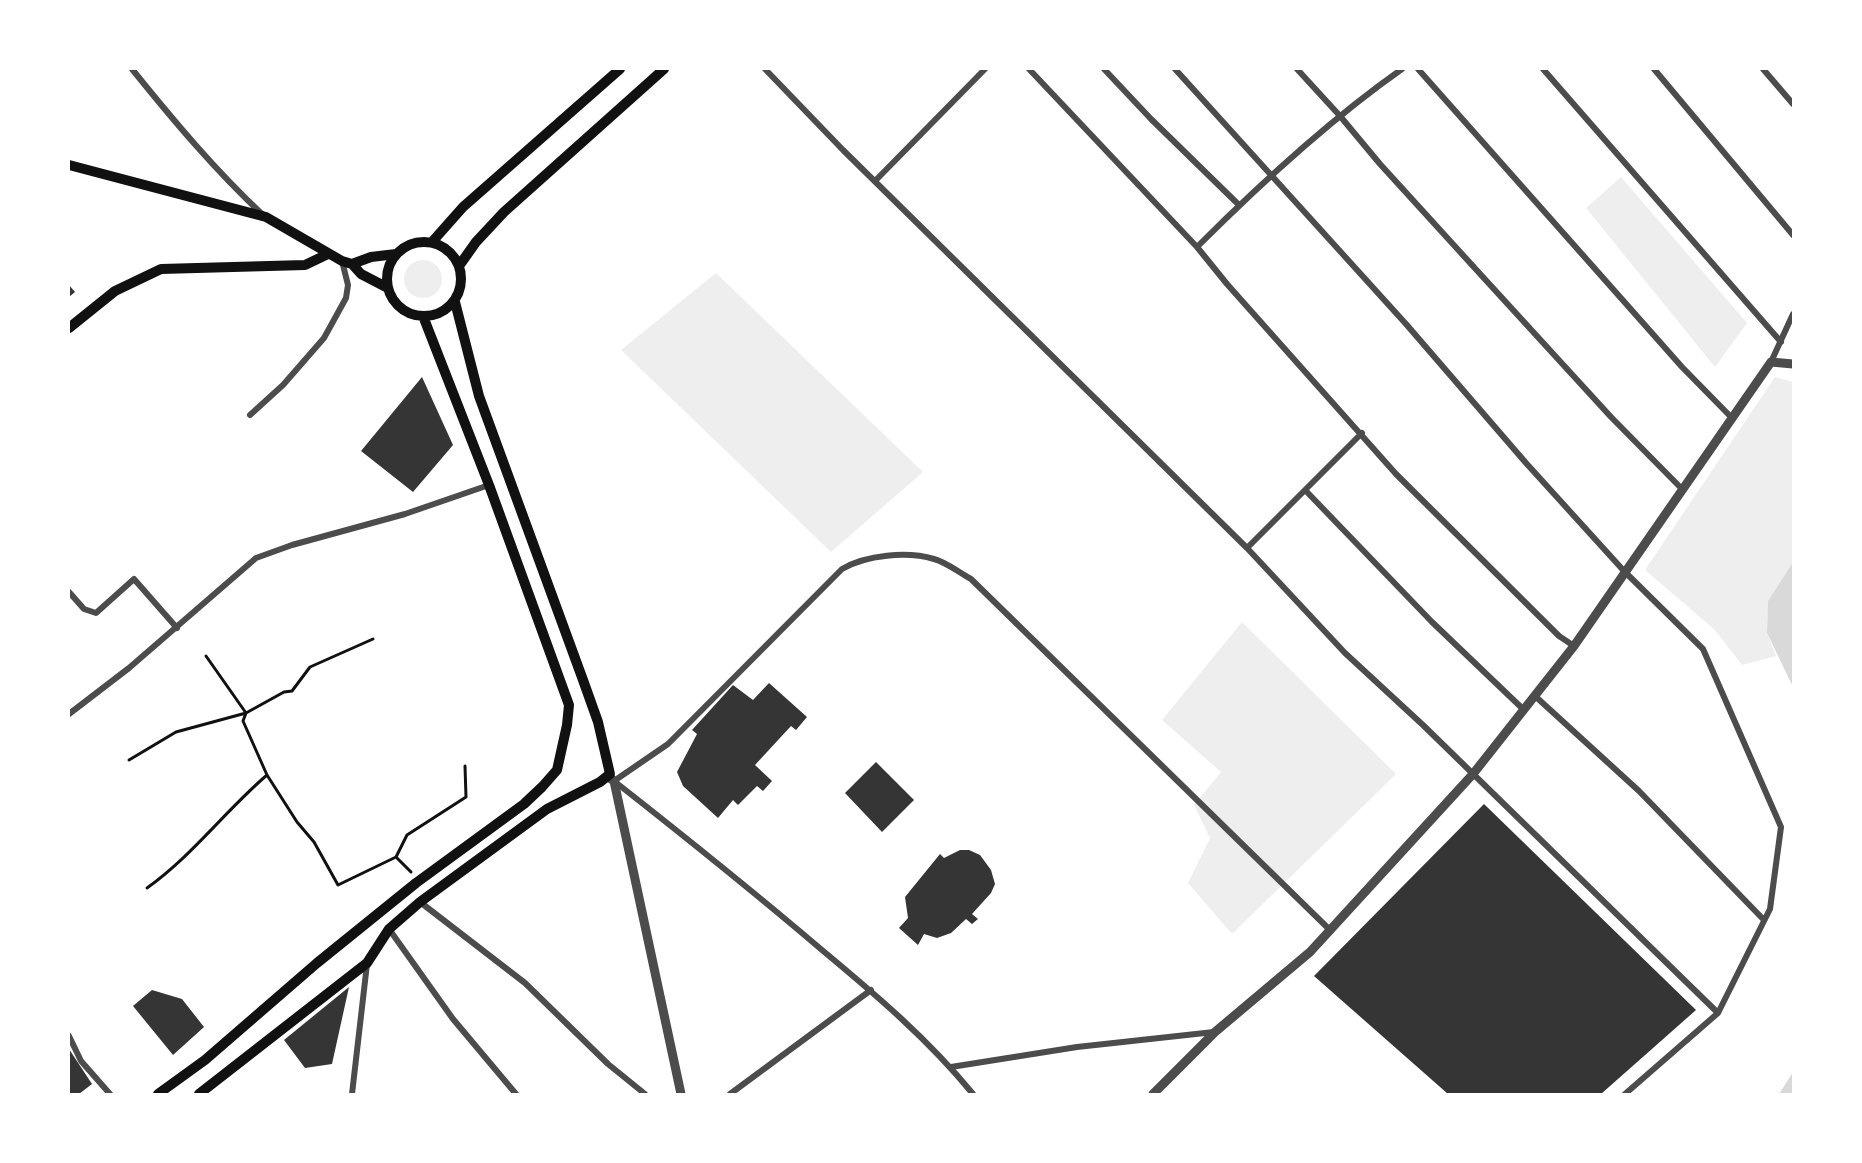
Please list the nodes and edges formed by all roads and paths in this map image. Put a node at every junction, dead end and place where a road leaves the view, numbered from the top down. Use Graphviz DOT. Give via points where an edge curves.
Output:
graph roads {
  1 [pos="132,69"];
  2 [pos="620,69"];
  3 [pos="664,69"];
  4 [pos="765,69"];
  5 [pos="985,69"];
  6 [pos="1029,69"];
  7 [pos="1104,69"];
  8 [pos="1175,69"];
  9 [pos="1297,69"];
  10 [pos="1402,69"];
  11 [pos="1418,69"];
  12 [pos="1543,69"];
  13 [pos="1654,69"];
  14 [pos="1763,69"];
  15 [pos="1793,104"];
  16 [pos="1340,116"];
  17 [pos="69,165"];
  18 [pos="1272,175"];
  19 [pos="875,181"];
  20 [pos="1239,205"];
  21 [pos="266,217"];
  22 [pos="1793,235"];
  23 [pos="432,242"];
  24 [pos="1197,247"];
  25 [pos="328,254"];
  26 [pos="396,254"];
  27 [pos="347,263"];
  28 [pos="459,266"];
  29 [pos="388,288"];
  30 [pos="455,302"];
  31 [pos="1793,314"];
  32 [pos="423,316"];
  33 [pos="69,328"];
  34 [pos="1781,342"];
  35 [pos="1771,362"];
  36 [pos="1793,364"];
  37 [pos="250,415"];
  38 [pos="1732,418"];
  39 [pos="1362,433"];
  40 [pos="489,485"];
  41 [pos="1682,489"];
  42 [pos="1306,490"];
  43 [pos="1247,548"];
  44 [pos="1624,571"];
  45 [pos="69,592"];
  46 [pos="177,628"];
  47 [pos="373,639"];
  48 [pos="1574,646"];
  49 [pos="206,656"];
  50 [pos="1535,696"];
  51 [pos="1524,710"];
  52 [pos="246,712"];
  53 [pos="69,714"];
  54 [pos="129,760"];
  55 [pos="465,765"];
  56 [pos="1473,774"];
  57 [pos="267,775"];
  58 [pos="611,778"];
  59 [pos="396,857"];
  60 [pos="416,883"];
  61 [pos="147,888"];
  62 [pos="420,902"];
  63 [pos="1764,920"];
  64 [pos="389,929"];
  65 [pos="1330,931"];
  66 [pos="367,963"];
  67 [pos="871,990"];
  68 [pos="1718,1013"];
  69 [pos="1215,1032"];
  70 [pos="69,1036"];
  71 [pos="951,1067"];
  72 [pos="110,1094"];
  73 [pos="158,1094"];
  74 [pos="199,1094"];
  75 [pos="352,1094"];
  76 [pos="516,1094"];
  77 [pos="645,1094"];
  78 [pos="681,1094"];
  79 [pos="730,1094"];
  80 [pos="973,1094"];
  81 [pos="1153,1094"];
  82 [pos="1625,1094"];
  1 -- 21 [label="street" via="171,118"];
  2 -- 23 [label="main road" via="464,207"];
  3 -- 28 [label="main road" via="504,212"];
  4 -- 19 [label="street"];
  5 -- 19 [label="street"];
  6 -- 24 [label="street"];
  7 -- 20 [label="street"];
  8 -- 18 [label="street"];
  9 -- 16 [label="street"];
  10 -- 16 [label="street"];
  11 -- 38 [label="street" via="1682,367"];
  12 -- 34 [label="street"];
  13 -- 22 [label="street"];
  14 -- 15 [label="street"];
  16 -- 18 [label="street"];
  16 -- 41 [label="street" via="1611,417"];
  17 -- 21 [label="main road"];
  18 -- 20 [label="street"];
  18 -- 44 [label="street"];
  19 -- 43 [label="street"];
  20 -- 24 [label="street"];
  21 -- 25 [label="main road"];
  23 -- 26 [label="main road" via="407,246"];
  23 -- 28 [label="main road" via="448,251"];
  24 -- 39 [label="street"];
  25 -- 27 [label="main road"];
  25 -- 33 [label="main road" via="305,265 161,269 115,291"];
  26 -- 27 [label="main road"];
  26 -- 29 [label="main road" via="387,275"];
  27 -- 29 [label="main road"];
  27 -- 37 [label="street" via="346,298 324,338 291,377"];
  28 -- 30 [label="main road" via="462,278"];
  29 -- 32 [label="main road" via="401,308"];
  30 -- 32 [label="main road" via="435,315"];
  30 -- 58 [label="main road" via="479,396 583,680"];
  31 -- 34 [label="street"];
  32 -- 40 [label="main road"];
  34 -- 35 [label="street"];
  35 -- 36 [label="street"];
  35 -- 38 [label="street"];
  38 -- 41 [label="street"];
  39 -- 42 [label="street"];
  39 -- 48 [label="street" via="1437,516 1559,636"];
  40 -- 46 [label="street" via="256,558"];
  40 -- 60 [label="main road" via="569,705 567,725 557,770 542,787"];
  41 -- 44 [label="street"];
  42 -- 43 [label="street"];
  42 -- 51 [label="street" via="1432,622"];
  43 -- 56 [label="street" via="1345,653"];
  44 -- 48 [label="street"];
  44 -- 63 [label="street" via="1702,649 1781,827 1770,909"];
  45 -- 46 [label="street" via="84,609 96,613 134,579"];
  46 -- 53 [label="street"];
  47 -- 52 [label="path" via="310,667 292,691"];
  48 -- 50 [label="street"];
  49 -- 52 [label="path"];
  50 -- 51 [label="street"];
  50 -- 63 [label="street" via="1639,791"];
  51 -- 56 [label="street"];
  52 -- 54 [label="path" via="177,732"];
  52 -- 57 [label="path" via="243,721"];
  55 -- 59 [label="path" via="466,797 406,835"];
  56 -- 65 [label="street"];
  56 -- 68 [label="street"];
  57 -- 59 [label="path" via="314,842 338,885"];
  57 -- 61 [label="path" via="173,869"];
  58 -- 62 [label="main road" via="547,810"];
  58 -- 65 [label="street" via="668,744 842,569 856,561 897,555 934,559 971,579"];
  58 -- 67 [label="street"];
  58 -- 78 [label="street"];
  59 -- 60 [label="path"];
  60 -- 73 [label="main road" via="205,1060"];
  62 -- 64 [label="main road"];
  62 -- 77 [label="street" via="525,983 608,1064"];
  63 -- 68 [label="street"];
  64 -- 66 [label="main road"];
  64 -- 76 [label="street" via="453,1019"];
  65 -- 69 [label="street"];
  66 -- 74 [label="main road"];
  66 -- 75 [label="street"];
  67 -- 71 [label="street"];
  67 -- 79 [label="street"];
  68 -- 82 [label="street"];
  69 -- 71 [label="street" via="1077,1047"];
  69 -- 81 [label="street"];
  70 -- 72 [label="street" via="81,1061"];
  71 -- 80 [label="street"];
}
